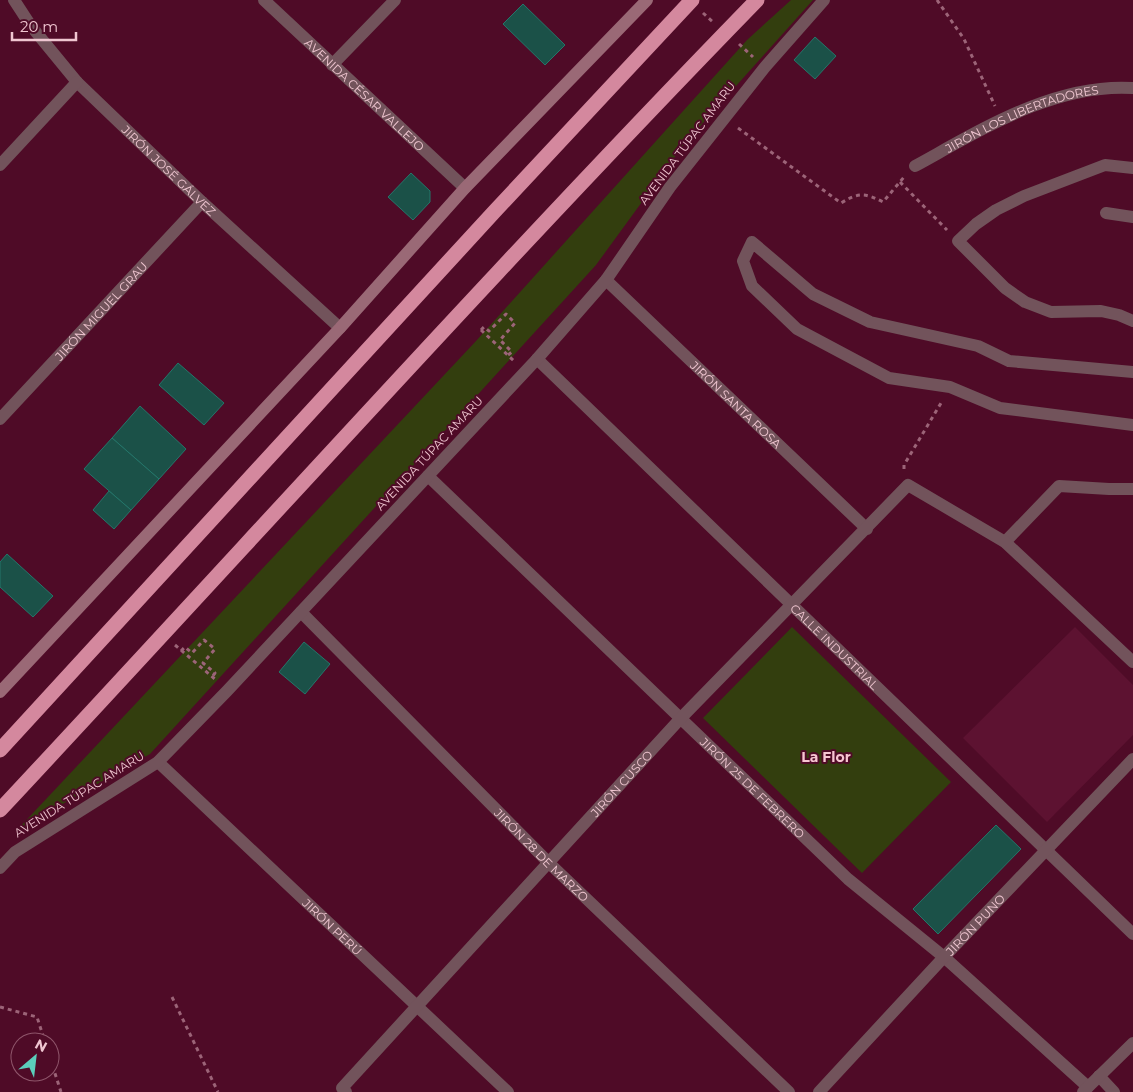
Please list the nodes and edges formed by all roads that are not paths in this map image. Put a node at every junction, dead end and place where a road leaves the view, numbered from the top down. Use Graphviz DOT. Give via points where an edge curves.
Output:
graph roads {
  1 [pos="14,0"];
  2 [pos="264,0"];
  3 [pos="395,0"];
  4 [pos="647,0"];
  5 [pos="757,0"];
  6 [pos="824,0"];
  7 [pos="691,1"];
  8 [pos="332,65"];
  9 [pos="76,82"];
  10 [pos="1133,88"];
  11 [pos="0,165"];
  12 [pos="915,166"];
  13 [pos="1133,168"];
  14 [pos="465,188"];
  15 [pos="202,202"];
  16 [pos="1106,213"];
  17 [pos="1133,217"];
  18 [pos="606,280"];
  19 [pos="1133,321"];
  20 [pos="340,328"];
  21 [pos="537,360"];
  22 [pos="1133,372"];
  23 [pos="0,419"];
  24 [pos="1133,425"];
  25 [pos="428,476"];
  26 [pos="1133,489"];
  27 [pos="867,529"];
  28 [pos="1005,542"];
  29 [pos="792,605"];
  30 [pos="301,612"];
  31 [pos="1133,662"];
  32 [pos="0,692"];
  33 [pos="680,719"];
  34 [pos="0,750"];
  35 [pos="1133,759"];
  36 [pos="158,762"];
  37 [pos="0,810"];
  38 [pos="1047,850"];
  39 [pos="549,863"];
  40 [pos="0,868"];
  41 [pos="1133,934"];
  42 [pos="944,957"];
  43 [pos="417,1006"];
  44 [pos="1133,1044"];
  45 [pos="1099,1076"];
  46 [pos="1086,1089"];
  47 [pos="344,1090"];
  48 [pos="508,1092"];
  49 [pos="789,1092"];
  50 [pos="819,1092"];
  51 [pos="1114,1092"];
  1 -- 9 [label="street, JIRÓN JOSÉ GÁLVEZ"];
  2 -- 8 [label="street, AVENIDA CÉSAR VALLEJO"];
  3 -- 8 [label="street"];
  4 -- 14 [label="street"];
  5 -- 37 [label="highway" via="460,311"];
  6 -- 18 [label="street, AVENIDA TÚPAC AMARU" via="771,60 670,187"];
  7 -- 34 [label="highway"];
  8 -- 14 [label="street, AVENIDA CÉSAR VALLEJO"];
  9 -- 11 [label="street"];
  9 -- 15 [label="street, JIRÓN JOSÉ GÁLVEZ"];
  10 -- 12 [label="street, JIRÓN LOS LIBERTADORES" via="1080,92 1036,105"];
  13 -- 19 [label="street" via="1105,165 1024,196 996,210 958,241 1005,288 1025,302 1051,312 1101,311"];
  14 -- 20 [label="street"];
  15 -- 20 [label="street, JIRÓN JOSÉ GÁLVEZ"];
  15 -- 23 [label="street, JIRÓN MIGUEL GRAU"];
  16 -- 17 [label="street"];
  18 -- 21 [label="street, AVENIDA TÚPAC AMARU"];
  18 -- 27 [label="street, JIRÓN SANTA ROSA"];
  20 -- 32 [label="street"];
  21 -- 25 [label="street, AVENIDA TÚPAC AMARU"];
  21 -- 29 [label="street, CALLE INDUSTRIAL"];
  22 -- 24 [label="street" via="1009,361 978,346 870,322 813,294 752,242 742,261 752,286 797,329 889,378 950,387 1000,408"];
  25 -- 30 [label="street, AVENIDA TÚPAC AMARU"];
  25 -- 33 [label="street, JIRÓN 25 DE FEBRERO"];
  26 -- 28 [label="street" via="1059,486"];
  27 -- 28 [label="street, JIRÓN CUSCO" via="908,485"];
  27 -- 29 [label="street, JIRÓN CUSCO"];
  28 -- 31 [label="street"];
  29 -- 33 [label="street, JIRÓN CUSCO"];
  29 -- 38 [label="street, CALLE INDUSTRIAL"];
  30 -- 36 [label="street, AVENIDA TÚPAC AMARU"];
  30 -- 39 [label="street, JIRÓN 28 DE MARZO"];
  33 -- 39 [label="street, JIRÓN CUSCO"];
  33 -- 42 [label="street, JIRÓN 25 DE FEBRERO" via="852,883"];
  35 -- 38 [label="street, JIRÓN PUNO"];
  36 -- 40 [label="street, AVENIDA TÚPAC AMARU" via="15,852"];
  36 -- 43 [label="street, JIRÓN PERÚ"];
  38 -- 41 [label="street, CALLE INDUSTRIAL"];
  38 -- 42 [label="street, JIRÓN PUNO"];
  39 -- 43 [label="street, JIRÓN CUSCO"];
  39 -- 49 [label="street, JIRÓN 28 DE MARZO"];
  42 -- 46 [label="street, JIRÓN 25 DE FEBRERO"];
  42 -- 50 [label="street, JIRÓN PUNO"];
  43 -- 47 [label="street, JIRÓN CUSCO"];
  43 -- 48 [label="street, JIRÓN PERÚ"];
  44 -- 45 [label="street"];
  45 -- 46 [label="street"];
  45 -- 51 [label="street"];
}
